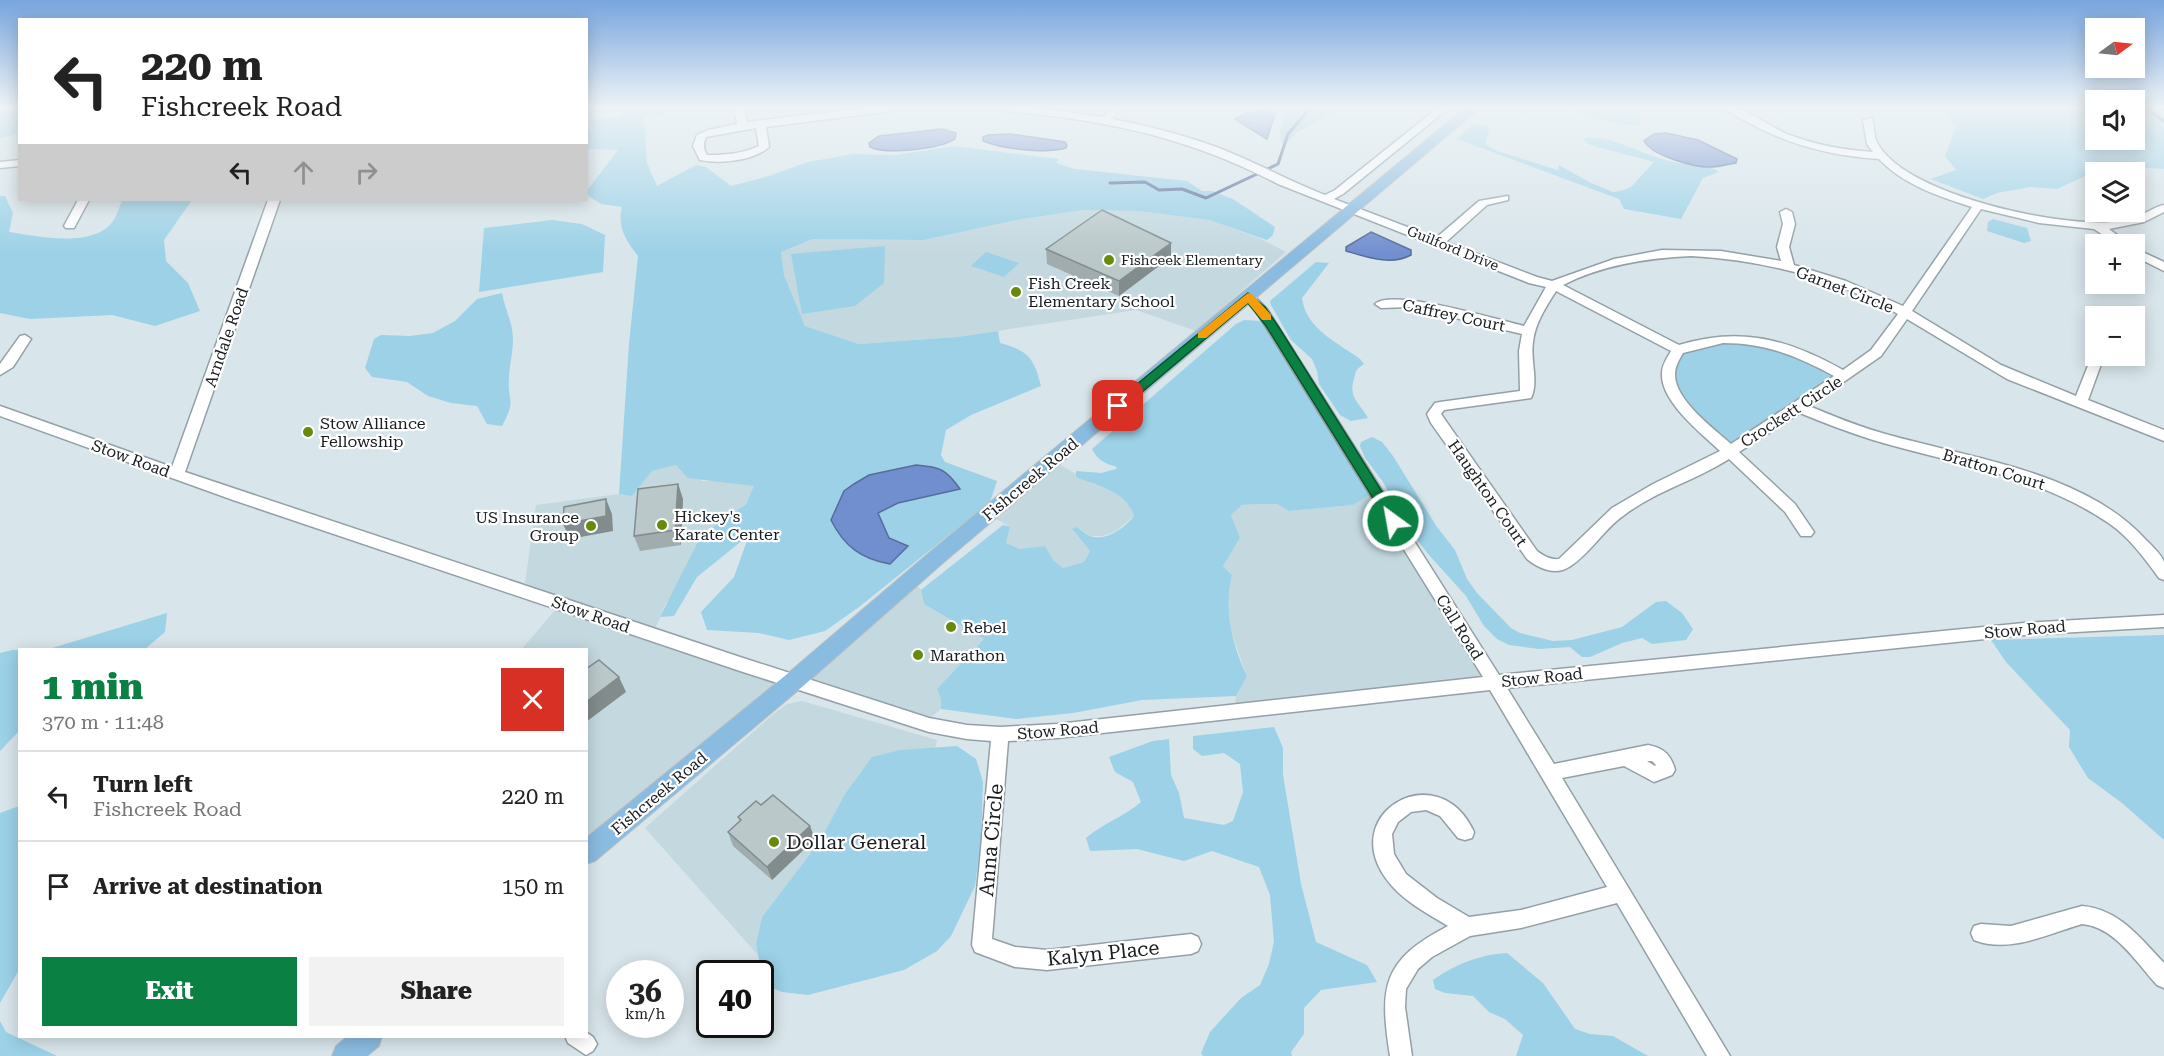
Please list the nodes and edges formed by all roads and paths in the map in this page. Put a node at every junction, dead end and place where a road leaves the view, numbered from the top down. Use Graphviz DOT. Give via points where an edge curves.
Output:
graph roads {
  1 [pos="703,156"];
  2 [pos="728,156"];
  3 [pos="1234,156"];
  4 [pos="1384,156"];
  5 [pos="1415,156"];
  6 [pos="1881,156"];
  7 [pos="18,163"];
  8 [pos="0,165"];
  9 [pos="1263,168"];
  10 [pos="1339,192"];
  11 [pos="1327,198"];
  12 [pos="1504,198"];
  13 [pos="82,201"];
  14 [pos="274,201"];
  15 [pos="1358,204"];
  16 [pos="1977,207"];
  17 [pos="2163,208"];
  18 [pos="1786,212"];
  19 [pos="70,226"];
  20 [pos="2097,226"];
  21 [pos="2109,234"];
  22 [pos="1443,239"];
  23 [pos="2145,256"];
  24 [pos="1789,267"];
  25 [pos="2164,267"];
  26 [pos="1554,285"];
  27 [pos="1248,297"];
  28 [pos="1381,304"];
  29 [pos="1905,313"];
  30 [pos="1527,331"];
  31 [pos="25,339"];
  32 [pos="1678,350"];
  33 [pos="2094,366"];
  34 [pos="0,371"];
  35 [pos="1844,376"];
  36 [pos="2080,402"];
  37 [pos="1799,407"];
  38 [pos="0,411"];
  39 [pos="2164,436"];
  40 [pos="1729,452"];
  41 [pos="177,474"];
  42 [pos="1806,532"];
  43 [pos="1558,566"];
  44 [pos="2164,574"];
  45 [pos="2164,621"];
  46 [pos="794,681"];
  47 [pos="1494,682"];
  48 [pos="1000,734"];
  49 [pos="1626,758"];
  50 [pos="1550,773"];
  51 [pos="1465,832"];
  52 [pos="588,851"];
  53 [pos="1621,892"];
  54 [pos="1469,926"];
  55 [pos="1981,933"];
  56 [pos="1191,944"];
  57 [pos="982,945"];
  58 [pos="2164,978"];
  59 [pos="367,1038"];
  60 [pos="346,1056"];
  61 [pos="1401,1056"];
  62 [pos="1719,1056"];
  1 -- 2 [label="street"];
  3 -- 9 [label="street"];
  4 -- 10 [label="street"];
  5 -- 15 [label="main road, Fishcreek Road"];
  6 -- 16 [label="street" via="1916,180"];
  7 -- 8 [label="street"];
  9 -- 10 [label="street"];
  9 -- 11 [label="street" via="1282,182"];
  10 -- 11 [label="street"];
  10 -- 15 [label="street"];
  11 -- 15 [label="street"];
  12 -- 22 [label="street" via="1483,203"];
  13 -- 19 [label="street"];
  14 -- 41 [label="street, Arndale Road"];
  15 -- 22 [label="street, Guilford Drive"];
  15 -- 27 [label="main road, Fishcreek Road"];
  16 -- 20 [label="street" via="2037,221"];
  16 -- 29 [label="street, Crockett Circle"];
  17 -- 20 [label="street" via="2135,221"];
  18 -- 24 [label="street" via="1789,224 1783,247"];
  20 -- 21 [label="street"];
  22 -- 26 [label="street, Guilford Drive" via="1533,280"];
  23 -- 25 [label="street"];
  24 -- 26 [label="street, Garnet Circle" via="1733,257 1663,254 1624,260"];
  24 -- 29 [label="street, Garnet Circle" via="1862,292"];
  26 -- 30 [label="street"];
  26 -- 32 [label="street, Guilford Drive"];
  27 -- 46 [label="main road, Fishcreek Road"];
  27 -- 47 [label="street, Call Road" via="1261,309 1293,359"];
  28 -- 30 [label="street, Caffrey Court" via="1410,303"];
  29 -- 35 [label="street, Crockett Circle" via="1876,353"];
  29 -- 36 [label="street, Garnet Circle" via="1992,367"];
  30 -- 43 [label="street, Haughton Court" via="1526,395 1440,406 1434,414 1532,555 1545,564"];
  31 -- 34 [label="street"];
  32 -- 35 [label="street" via="1701,341 1743,338 1787,348"];
  32 -- 40 [label="street" via="1669,366 1669,384 1686,411"];
  33 -- 36 [label="street"];
  35 -- 37 [label="street, Crockett Circle"];
  36 -- 39 [label="street, Garnet Circle"];
  37 -- 40 [label="street, Crockett Circle"];
  37 -- 44 [label="street, Bratton Court" via="1836,424 1946,454 2071,495 2116,521 2139,541"];
  38 -- 41 [label="street, Stow Road"];
  40 -- 42 [label="street" via="1790,508"];
  40 -- 43 [label="street, Crockett Circle" via="1617,512"];
  41 -- 46 [label="street, Stow Road"];
  45 -- 47 [label="street, Stow Road" via="2024,629"];
  46 -- 48 [label="street, Stow Road" via="929,725"];
  46 -- 52 [label="main road, Fishcreek Road"];
  47 -- 48 [label="street, Stow Road"];
  47 -- 50 [label="street, Call Road"];
  48 -- 57 [label="street, Anna Circle"];
  49 -- 50 [label="street" via="1654,774 1666,770 1656,753 1648,753"];
  50 -- 53 [label="street, Call Road"];
  51 -- 54 [label="street" via="1446,809 1419,803 1389,816 1381,843 1388,863 1408,888"];
  53 -- 54 [label="street" via="1500,923"];
  53 -- 62 [label="street, Call Road"];
  54 -- 61 [label="street" via="1433,944 1398,979 1394,1010"];
  55 -- 58 [label="street" via="2011,936 2082,915 2102,918 2124,933"];
  56 -- 57 [label="street, Kalyn Place" via="1047,960 1015,957"];
  59 -- 60 [label="main road"];
}
